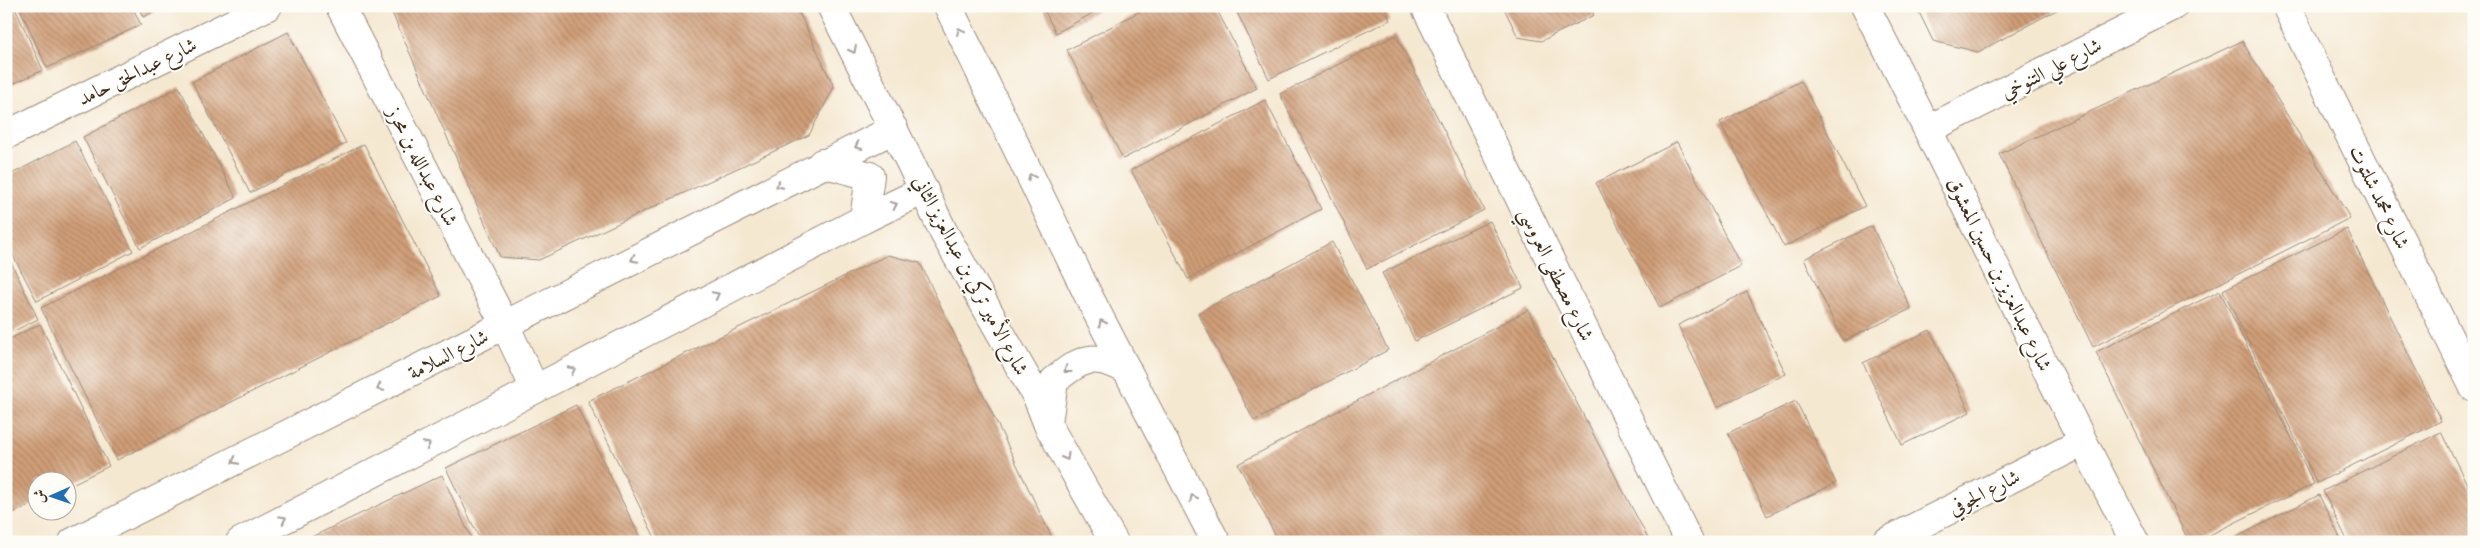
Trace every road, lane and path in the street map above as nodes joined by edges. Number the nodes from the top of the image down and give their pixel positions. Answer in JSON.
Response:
{"nodes":[{"id":1,"x":268,"y":6,"type":"edge"},
{"id":2,"x":340,"y":6,"type":"edge"},
{"id":3,"x":831,"y":6,"type":"edge"},
{"id":4,"x":948,"y":6,"type":"edge"},
{"id":5,"x":1425,"y":6,"type":"edge"},
{"id":6,"x":1864,"y":6,"type":"edge"},
{"id":7,"x":2173,"y":6,"type":"edge"},
{"id":8,"x":2286,"y":6,"type":"edge"},
{"id":9,"x":894,"y":129,"type":"junction"},
{"id":10,"x":1929,"y":130,"type":"junction"},
{"id":11,"x":6,"y":135,"type":"edge"},
{"id":12,"x":822,"y":163,"type":"junction"},
{"id":13,"x":924,"y":190,"type":"junction"},
{"id":14,"x":864,"y":219,"type":"junction"},
{"id":15,"x":505,"y":325,"type":"junction"},
{"id":16,"x":1127,"y":370,"type":"junction"},
{"id":17,"x":2474,"y":388,"type":"edge"},
{"id":18,"x":534,"y":389,"type":"junction"},
{"id":19,"x":1048,"y":425,"type":"junction"},
{"id":20,"x":2082,"y":442,"type":"junction"},
{"id":21,"x":73,"y":542,"type":"edge"},
{"id":22,"x":240,"y":542,"type":"edge"},
{"id":23,"x":1114,"y":542,"type":"edge"},
{"id":24,"x":1216,"y":542,"type":"edge"},
{"id":25,"x":1689,"y":542,"type":"edge"},
{"id":26,"x":1886,"y":542,"type":"edge"},
{"id":27,"x":2135,"y":542,"type":"edge"}],
"edges":[{"from":1,"to":11,"type":"street","name":"شارع عبدالحق حامد"},
{"from":2,"to":15,"type":"street","name":"شارع عبدالله بن محرز"},
{"from":3,"to":9,"type":"street","name":"شارع الأمير تركي بن عبدالعزيز الثاني","one_way":true},
{"from":16,"to":4,"type":"street","one_way":true},
{"from":5,"to":25,"type":"street","name":"شارع مصطفى العروسي"},
{"from":6,"to":10,"type":"street","name":"شارع عبدالعزيز بن حسين المعشوق"},
{"from":7,"to":10,"type":"street","name":"شارع علي التنوخي"},
{"from":8,"to":17,"type":"street","name":"شارع محمد شلتوت"},
{"from":9,"to":12,"type":"street","name":"شارع السلامة","one_way":true},
{"from":9,"to":13,"type":"street","name":"شارع الأمير تركي بن عبدالعزيز الثاني"},
{"from":10,"to":20,"type":"street","name":"شارع عبدالعزيز بن حسين المعشوق"},
{"from":12,"to":14,"type":"street"},
{"from":12,"to":15,"type":"street","name":"شارع السلامة","one_way":true},
{"from":14,"to":13,"type":"street","one_way":true},
{"from":13,"to":19,"type":"street","name":"شارع الأمير تركي بن عبدالعزيز الثاني"},
{"from":18,"to":14,"type":"street","one_way":true},
{"from":15,"to":18,"type":"street","name":"شارع عبدالله بن محرز"},
{"from":15,"to":21,"type":"street","name":"شارع السلامة","one_way":true},
{"from":16,"to":19,"type":"street","one_way":true},
{"from":24,"to":16,"type":"street","one_way":true},
{"from":22,"to":18,"type":"street","one_way":true},
{"from":19,"to":23,"type":"street","name":"شارع الأمير تركي بن عبدالعزيز الثاني","one_way":true},
{"from":20,"to":26,"type":"street","name":"شارع الجوفي"},
{"from":20,"to":27,"type":"street","name":"شارع عبدالعزيز بن حسين المعشوق"}]}
